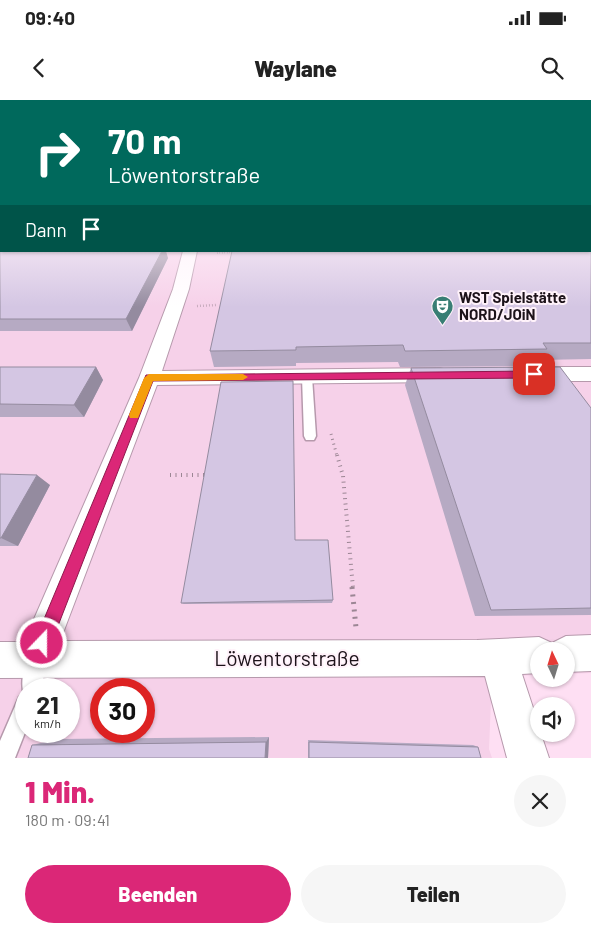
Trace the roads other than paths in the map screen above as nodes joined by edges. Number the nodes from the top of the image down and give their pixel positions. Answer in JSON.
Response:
{"nodes":[{"id":1,"x":190,"y":252,"type":"edge"},
{"id":2,"x":513,"y":374,"type":"edge"},
{"id":3,"x":591,"y":374,"type":"edge"},
{"id":4,"x":464,"y":375,"type":"edge"},
{"id":5,"x":307,"y":377,"type":"junction"},
{"id":6,"x":149,"y":378,"type":"junction"},
{"id":7,"x":310,"y":436,"type":"dead end"},
{"id":8,"x":591,"y":653,"type":"edge"},
{"id":9,"x":575,"y":654,"type":"edge"},
{"id":10,"x":530,"y":655,"type":"edge"},
{"id":11,"x":498,"y":657,"type":"junction"},
{"id":12,"x":0,"y":660,"type":"edge"},
{"id":13,"x":34,"y":674,"type":"edge"},
{"id":14,"x":15,"y":731,"type":"edge"},
{"id":15,"x":4,"y":758,"type":"edge"},
{"id":16,"x":528,"y":758,"type":"edge"}],
"edges":[{"from":1,"to":6,"type":"street"},
{"from":2,"to":3,"type":"street"},
{"from":4,"to":5,"type":"street"},
{"from":5,"to":6,"type":"street"},
{"from":5,"to":7,"type":"lane"},
{"from":6,"to":13,"type":"street"},
{"from":8,"to":9,"type":"street"},
{"from":10,"to":11,"type":"street","name":"Löwentorstraße"},
{"from":11,"to":13,"type":"street","name":"Löwentorstraße"},
{"from":11,"to":16,"type":"street"},
{"from":12,"to":13,"type":"street","name":"Löwentorstraße"},
{"from":14,"to":15,"type":"lane"}]}
